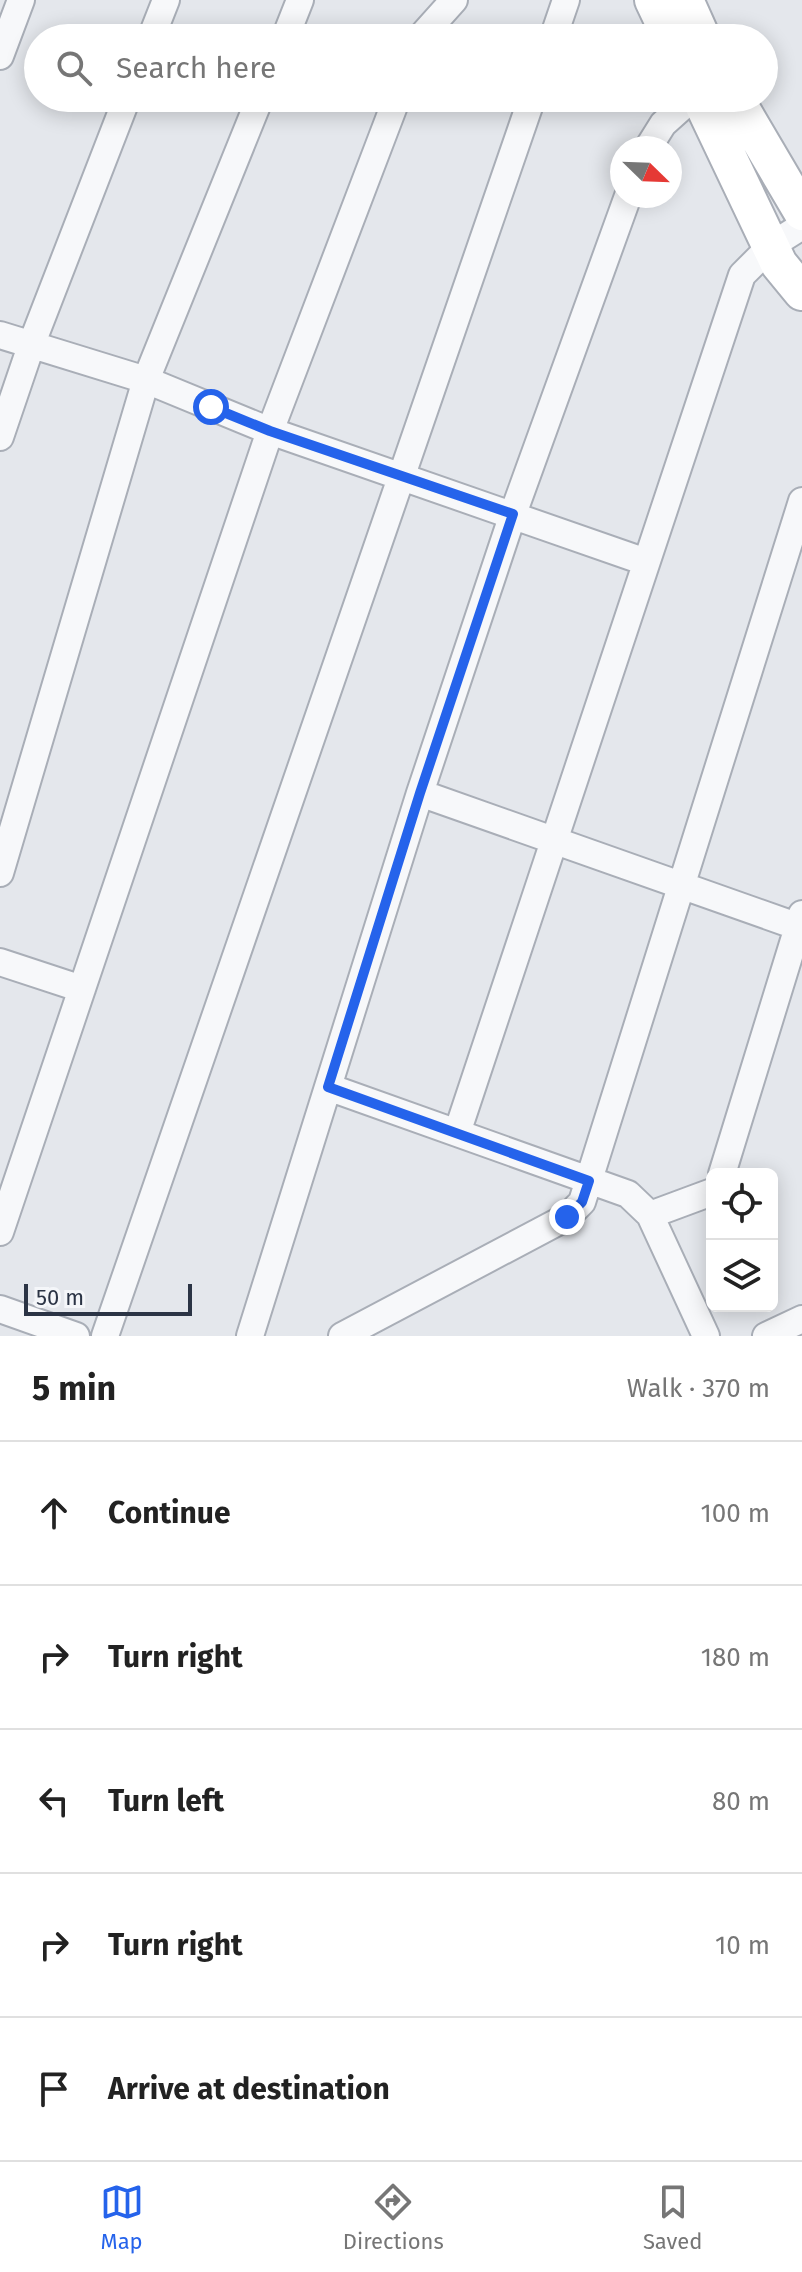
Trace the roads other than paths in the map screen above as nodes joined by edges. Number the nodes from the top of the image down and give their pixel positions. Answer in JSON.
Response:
{"nodes":[{"id":1,"x":21,"y":0,"type":"edge"},
{"id":2,"x":166,"y":0,"type":"edge"},
{"id":3,"x":300,"y":0,"type":"edge"},
{"id":4,"x":454,"y":0,"type":"edge"},
{"id":5,"x":566,"y":0,"type":"edge"},
{"id":6,"x":653,"y":0,"type":"edge"},
{"id":7,"x":685,"y":0,"type":"edge"},
{"id":8,"x":157,"y":24,"type":"edge"},
{"id":9,"x":291,"y":24,"type":"edge"},
{"id":10,"x":433,"y":24,"type":"edge"},
{"id":11,"x":558,"y":24,"type":"edge"},
{"id":12,"x":664,"y":24,"type":"edge"},
{"id":13,"x":696,"y":24,"type":"edge"},
{"id":14,"x":0,"y":56,"type":"edge"},
{"id":15,"x":122,"y":112,"type":"edge"},
{"id":16,"x":254,"y":112,"type":"edge"},
{"id":17,"x":392,"y":112,"type":"edge"},
{"id":18,"x":527,"y":112,"type":"edge"},
{"id":19,"x":676,"y":112,"type":"edge"},
{"id":20,"x":709,"y":112,"type":"edge"},
{"id":21,"x":743,"y":112,"type":"edge"},
{"id":22,"x":656,"y":136,"type":"edge"},
{"id":23,"x":624,"y":208,"type":"edge"},
{"id":24,"x":802,"y":212,"type":"edge"},
{"id":25,"x":787,"y":235,"type":"edge"},
{"id":26,"x":802,"y":292,"type":"edge"},
{"id":27,"x":0,"y":335,"type":"edge"},
{"id":28,"x":32,"y":343,"type":"junction"},
{"id":29,"x":146,"y":380,"type":"junction"},
{"id":30,"x":270,"y":431,"type":"junction"},
{"id":31,"x":0,"y":437,"type":"edge"},
{"id":32,"x":401,"y":475,"type":"junction"},
{"id":33,"x":802,"y":501,"type":"edge"},
{"id":34,"x":513,"y":514,"type":"junction"},
{"id":35,"x":646,"y":562,"type":"junction"},
{"id":36,"x":420,"y":793,"type":"junction"},
{"id":37,"x":554,"y":840,"type":"junction"},
{"id":38,"x":0,"y":873,"type":"edge"},
{"id":39,"x":680,"y":884,"type":"junction"},
{"id":40,"x":801,"y":923,"type":"edge"},
{"id":41,"x":0,"y":962,"type":"edge"},
{"id":42,"x":82,"y":989,"type":"junction"},
{"id":43,"x":328,"y":1087,"type":"junction"},
{"id":44,"x":457,"y":1133,"type":"junction"},
{"id":45,"x":724,"y":1168,"type":"edge"},
{"id":46,"x":589,"y":1181,"type":"junction"},
{"id":47,"x":706,"y":1194,"type":"edge"},
{"id":48,"x":650,"y":1215,"type":"junction"},
{"id":49,"x":0,"y":1232,"type":"edge"},
{"id":50,"x":0,"y":1309,"type":"edge"},
{"id":51,"x":802,"y":1319,"type":"edge"},
{"id":52,"x":76,"y":1336,"type":"edge"},
{"id":53,"x":105,"y":1336,"type":"edge"},
{"id":54,"x":250,"y":1336,"type":"edge"},
{"id":55,"x":342,"y":1336,"type":"edge"},
{"id":56,"x":706,"y":1336,"type":"edge"},
{"id":57,"x":766,"y":1336,"type":"edge"}],
"edges":[{"from":1,"to":14,"type":"street"},
{"from":2,"to":8,"type":"street"},
{"from":3,"to":9,"type":"street"},
{"from":4,"to":10,"type":"street"},
{"from":5,"to":11,"type":"street"},
{"from":6,"to":12,"type":"main road"},
{"from":7,"to":13,"type":"main road"},
{"from":15,"to":28,"type":"street"},
{"from":16,"to":29,"type":"street"},
{"from":17,"to":30,"type":"street"},
{"from":18,"to":32,"type":"street"},
{"from":19,"to":22,"type":"street"},
{"from":20,"to":25,"type":"main road"},
{"from":21,"to":24,"type":"main road"},
{"from":23,"to":34,"type":"street"},
{"from":25,"to":26,"type":"main road"},
{"from":25,"to":35,"type":"street"},
{"from":27,"to":28,"type":"street"},
{"from":28,"to":29,"type":"street"},
{"from":28,"to":31,"type":"street"},
{"from":29,"to":30,"type":"street"},
{"from":29,"to":38,"type":"street"},
{"from":30,"to":32,"type":"street"},
{"from":30,"to":42,"type":"street"},
{"from":32,"to":34,"type":"street"},
{"from":32,"to":53,"type":"street"},
{"from":33,"to":39,"type":"street"},
{"from":34,"to":35,"type":"street"},
{"from":34,"to":36,"type":"street"},
{"from":35,"to":37,"type":"street"},
{"from":36,"to":37,"type":"street"},
{"from":36,"to":43,"type":"street"},
{"from":37,"to":39,"type":"street"},
{"from":37,"to":44,"type":"street"},
{"from":39,"to":40,"type":"street"},
{"from":39,"to":46,"type":"street"},
{"from":40,"to":45,"type":"street"},
{"from":41,"to":42,"type":"street"},
{"from":42,"to":49,"type":"street"},
{"from":43,"to":44,"type":"street"},
{"from":43,"to":54,"type":"street"},
{"from":44,"to":46,"type":"street"},
{"from":46,"to":48,"type":"street"},
{"from":46,"to":55,"type":"street"},
{"from":47,"to":48,"type":"street"},
{"from":48,"to":56,"type":"street"},
{"from":50,"to":52,"type":"street"},
{"from":51,"to":57,"type":"street"}]}
